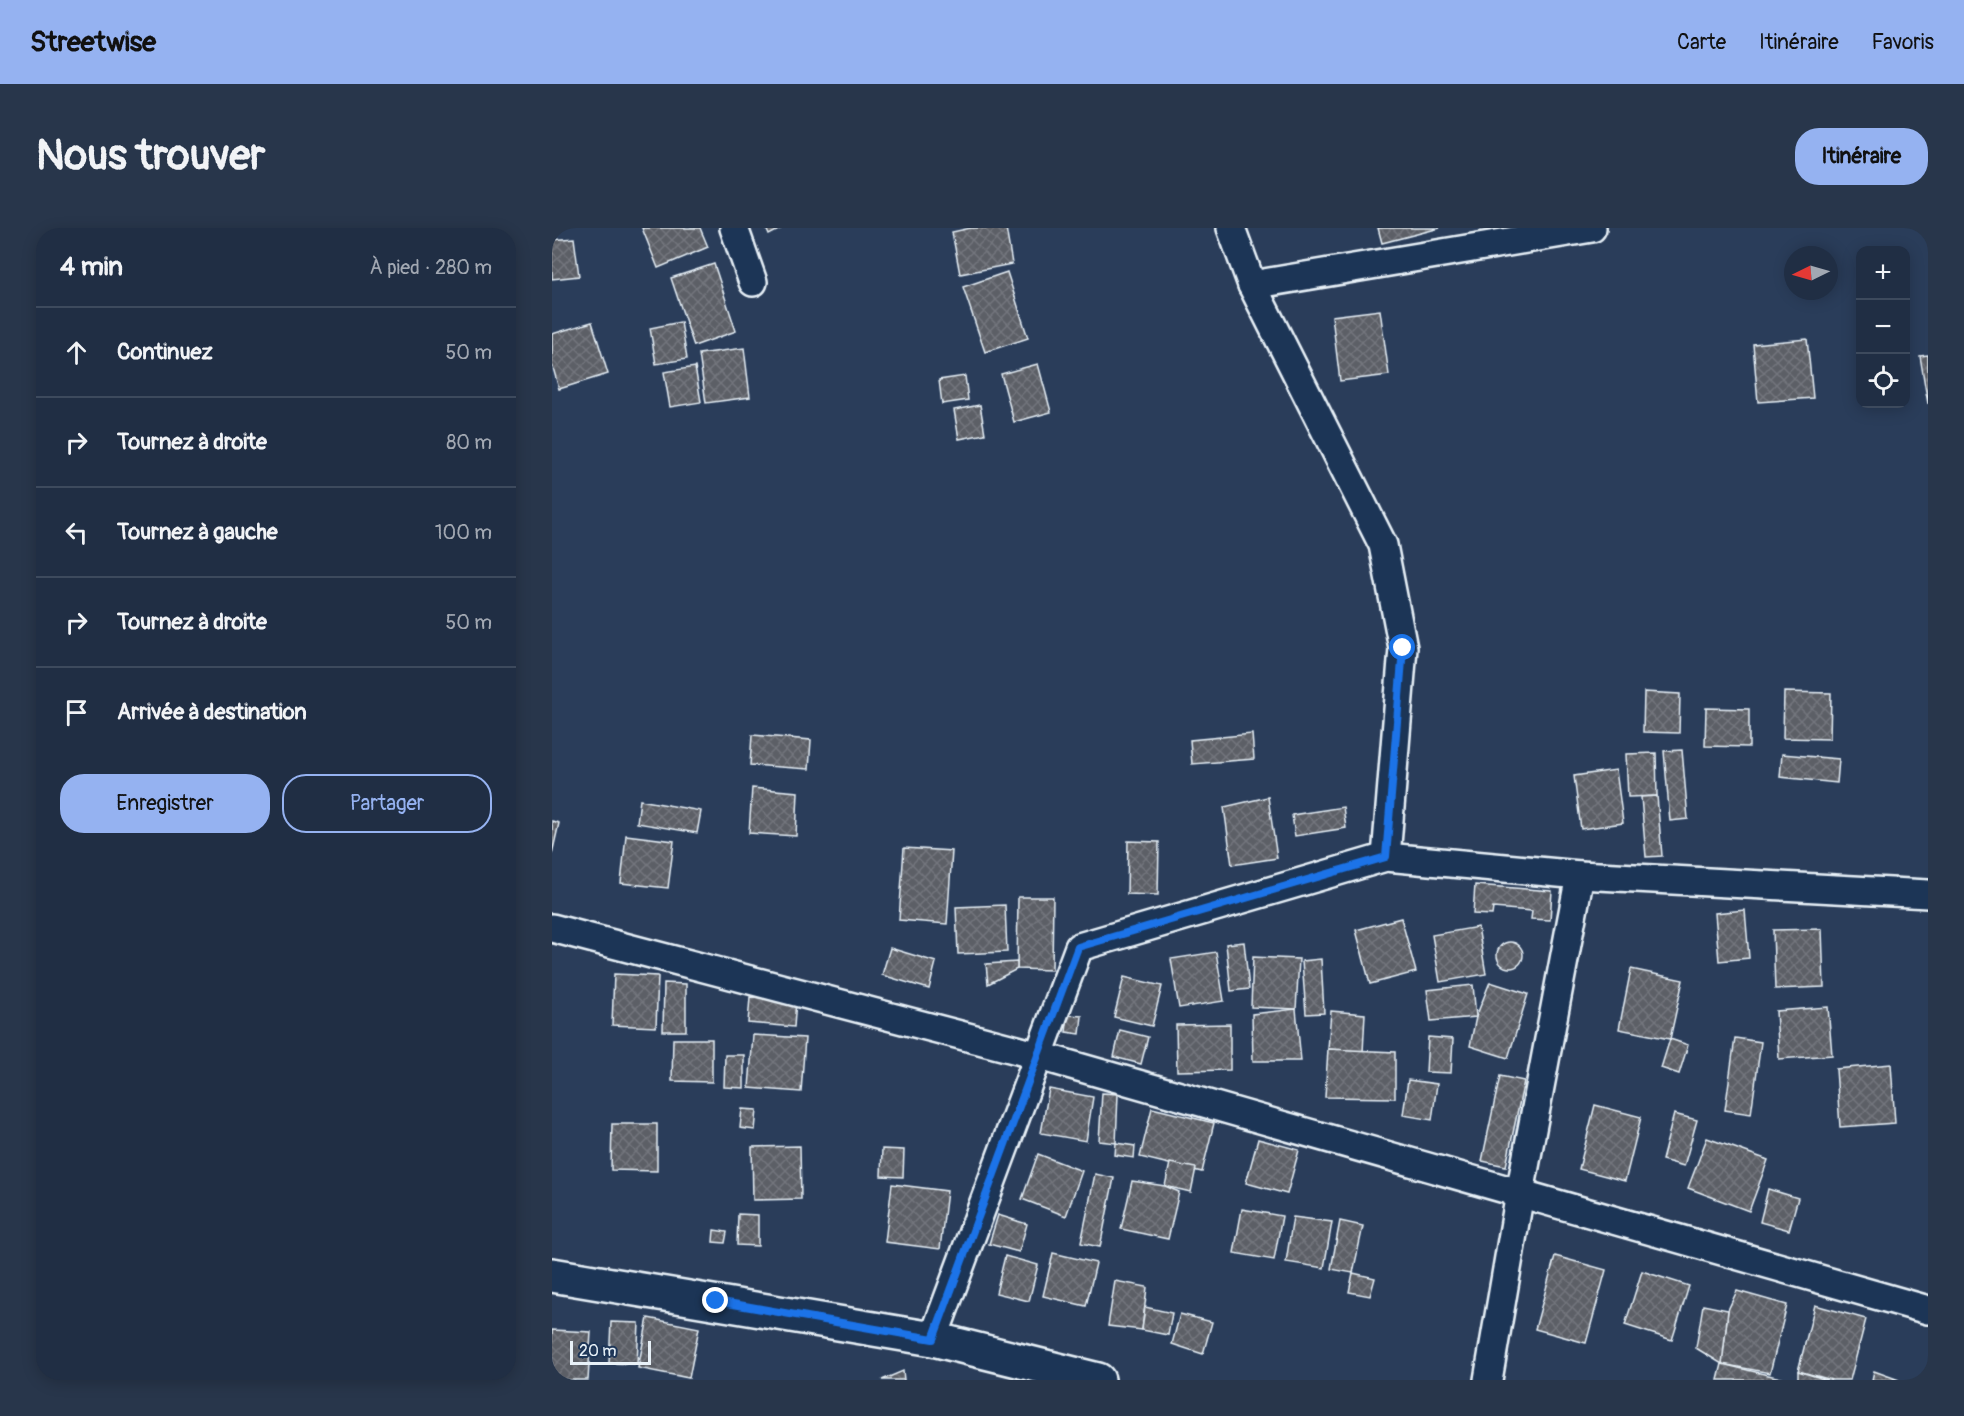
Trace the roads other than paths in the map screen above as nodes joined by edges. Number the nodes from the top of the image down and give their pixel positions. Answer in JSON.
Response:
{"nodes":[{"id":1,"x":734,"y":228,"type":"edge"},
{"id":2,"x":1231,"y":228,"type":"edge"},
{"id":3,"x":1592,"y":228,"type":"edge"},
{"id":4,"x":1529,"y":233,"type":"edge"},
{"id":5,"x":753,"y":282,"type":"dead end"},
{"id":6,"x":1252,"y":285,"type":"junction"},
{"id":7,"x":1386,"y":857,"type":"junction"},
{"id":8,"x":1580,"y":875,"type":"junction"},
{"id":9,"x":1928,"y":894,"type":"edge"},
{"id":10,"x":552,"y":928,"type":"edge"},
{"id":11,"x":1040,"y":1056,"type":"junction"},
{"id":12,"x":1520,"y":1193,"type":"junction"},
{"id":13,"x":552,"y":1275,"type":"edge"},
{"id":14,"x":1928,"y":1310,"type":"edge"},
{"id":15,"x":933,"y":1339,"type":"junction"},
{"id":16,"x":1098,"y":1380,"type":"edge"},
{"id":17,"x":1488,"y":1380,"type":"edge"}],
"edges":[{"from":1,"to":5,"type":"street"},
{"from":2,"to":6,"type":"street"},
{"from":3,"to":4,"type":"street"},
{"from":4,"to":6,"type":"street"},
{"from":6,"to":7,"type":"street"},
{"from":7,"to":8,"type":"street"},
{"from":7,"to":11,"type":"street"},
{"from":8,"to":9,"type":"street"},
{"from":8,"to":12,"type":"street"},
{"from":10,"to":11,"type":"street"},
{"from":11,"to":12,"type":"street"},
{"from":11,"to":15,"type":"street"},
{"from":12,"to":14,"type":"street"},
{"from":12,"to":17,"type":"street"},
{"from":13,"to":15,"type":"main road"},
{"from":15,"to":16,"type":"main road"}]}
